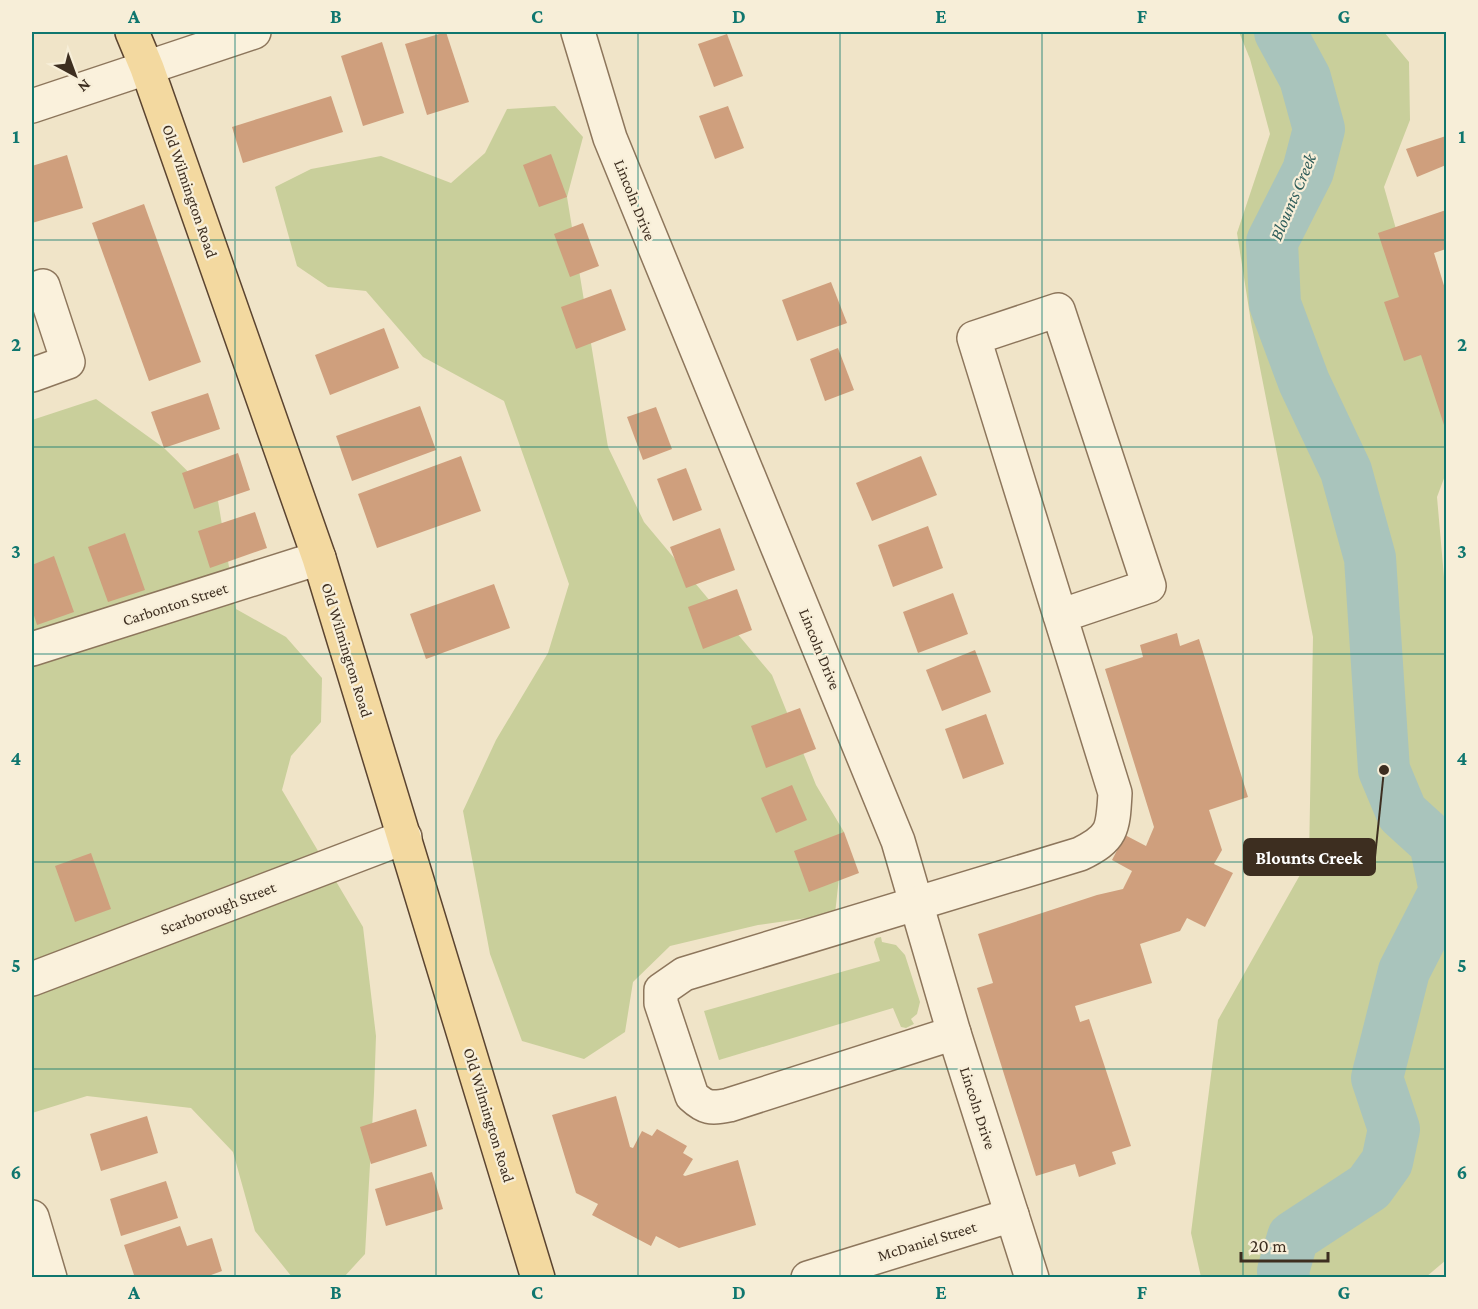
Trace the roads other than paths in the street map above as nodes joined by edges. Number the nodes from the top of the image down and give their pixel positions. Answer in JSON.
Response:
{"nodes":[{"id":1,"x":132,"y":32,"type":"edge"},
{"id":2,"x":254,"y":32,"type":"edge"},
{"id":3,"x":578,"y":32,"type":"edge"},
{"id":4,"x":147,"y":68,"type":"junction"},
{"id":5,"x":32,"y":106,"type":"edge"},
{"id":6,"x":32,"y":290,"type":"edge"},
{"id":7,"x":32,"y":375,"type":"edge"},
{"id":8,"x":319,"y":558,"type":"junction"},
{"id":9,"x":1060,"y":616,"type":"junction"},
{"id":10,"x":32,"y":650,"type":"edge"},
{"id":11,"x":405,"y":837,"type":"junction"},
{"id":12,"x":918,"y":905,"type":"junction"},
{"id":13,"x":32,"y":979,"type":"edge"},
{"id":14,"x":954,"y":1033,"type":"junction"},
{"id":15,"x":1012,"y":1215,"type":"junction"},
{"id":16,"x":32,"y":1216,"type":"edge"},
{"id":17,"x":50,"y":1278,"type":"edge"},
{"id":18,"x":538,"y":1278,"type":"edge"},
{"id":19,"x":808,"y":1278,"type":"edge"},
{"id":20,"x":1032,"y":1278,"type":"edge"}],
"edges":[{"from":1,"to":4,"type":"main road","name":"Old Wilmington Road"},
{"from":2,"to":4,"type":"street"},
{"from":3,"to":12,"type":"street","name":"Lincoln Drive"},
{"from":4,"to":5,"type":"street"},
{"from":4,"to":8,"type":"main road","name":"Old Wilmington Road"},
{"from":6,"to":7,"type":"street"},
{"from":8,"to":10,"type":"street","name":"Carbonton Street"},
{"from":8,"to":11,"type":"main road","name":"Old Wilmington Road"},
{"from":9,"to":9,"type":"street"},
{"from":9,"to":12,"type":"street"},
{"from":11,"to":13,"type":"street","name":"Scarborough Street"},
{"from":11,"to":18,"type":"main road","name":"Old Wilmington Road"},
{"from":12,"to":14,"type":"street","name":"Lincoln Drive"},
{"from":12,"to":14,"type":"street"},
{"from":14,"to":15,"type":"street","name":"Lincoln Drive"},
{"from":15,"to":19,"type":"street","name":"McDaniel Street"},
{"from":15,"to":20,"type":"street","name":"Lincoln Drive"},
{"from":16,"to":17,"type":"street"}]}
